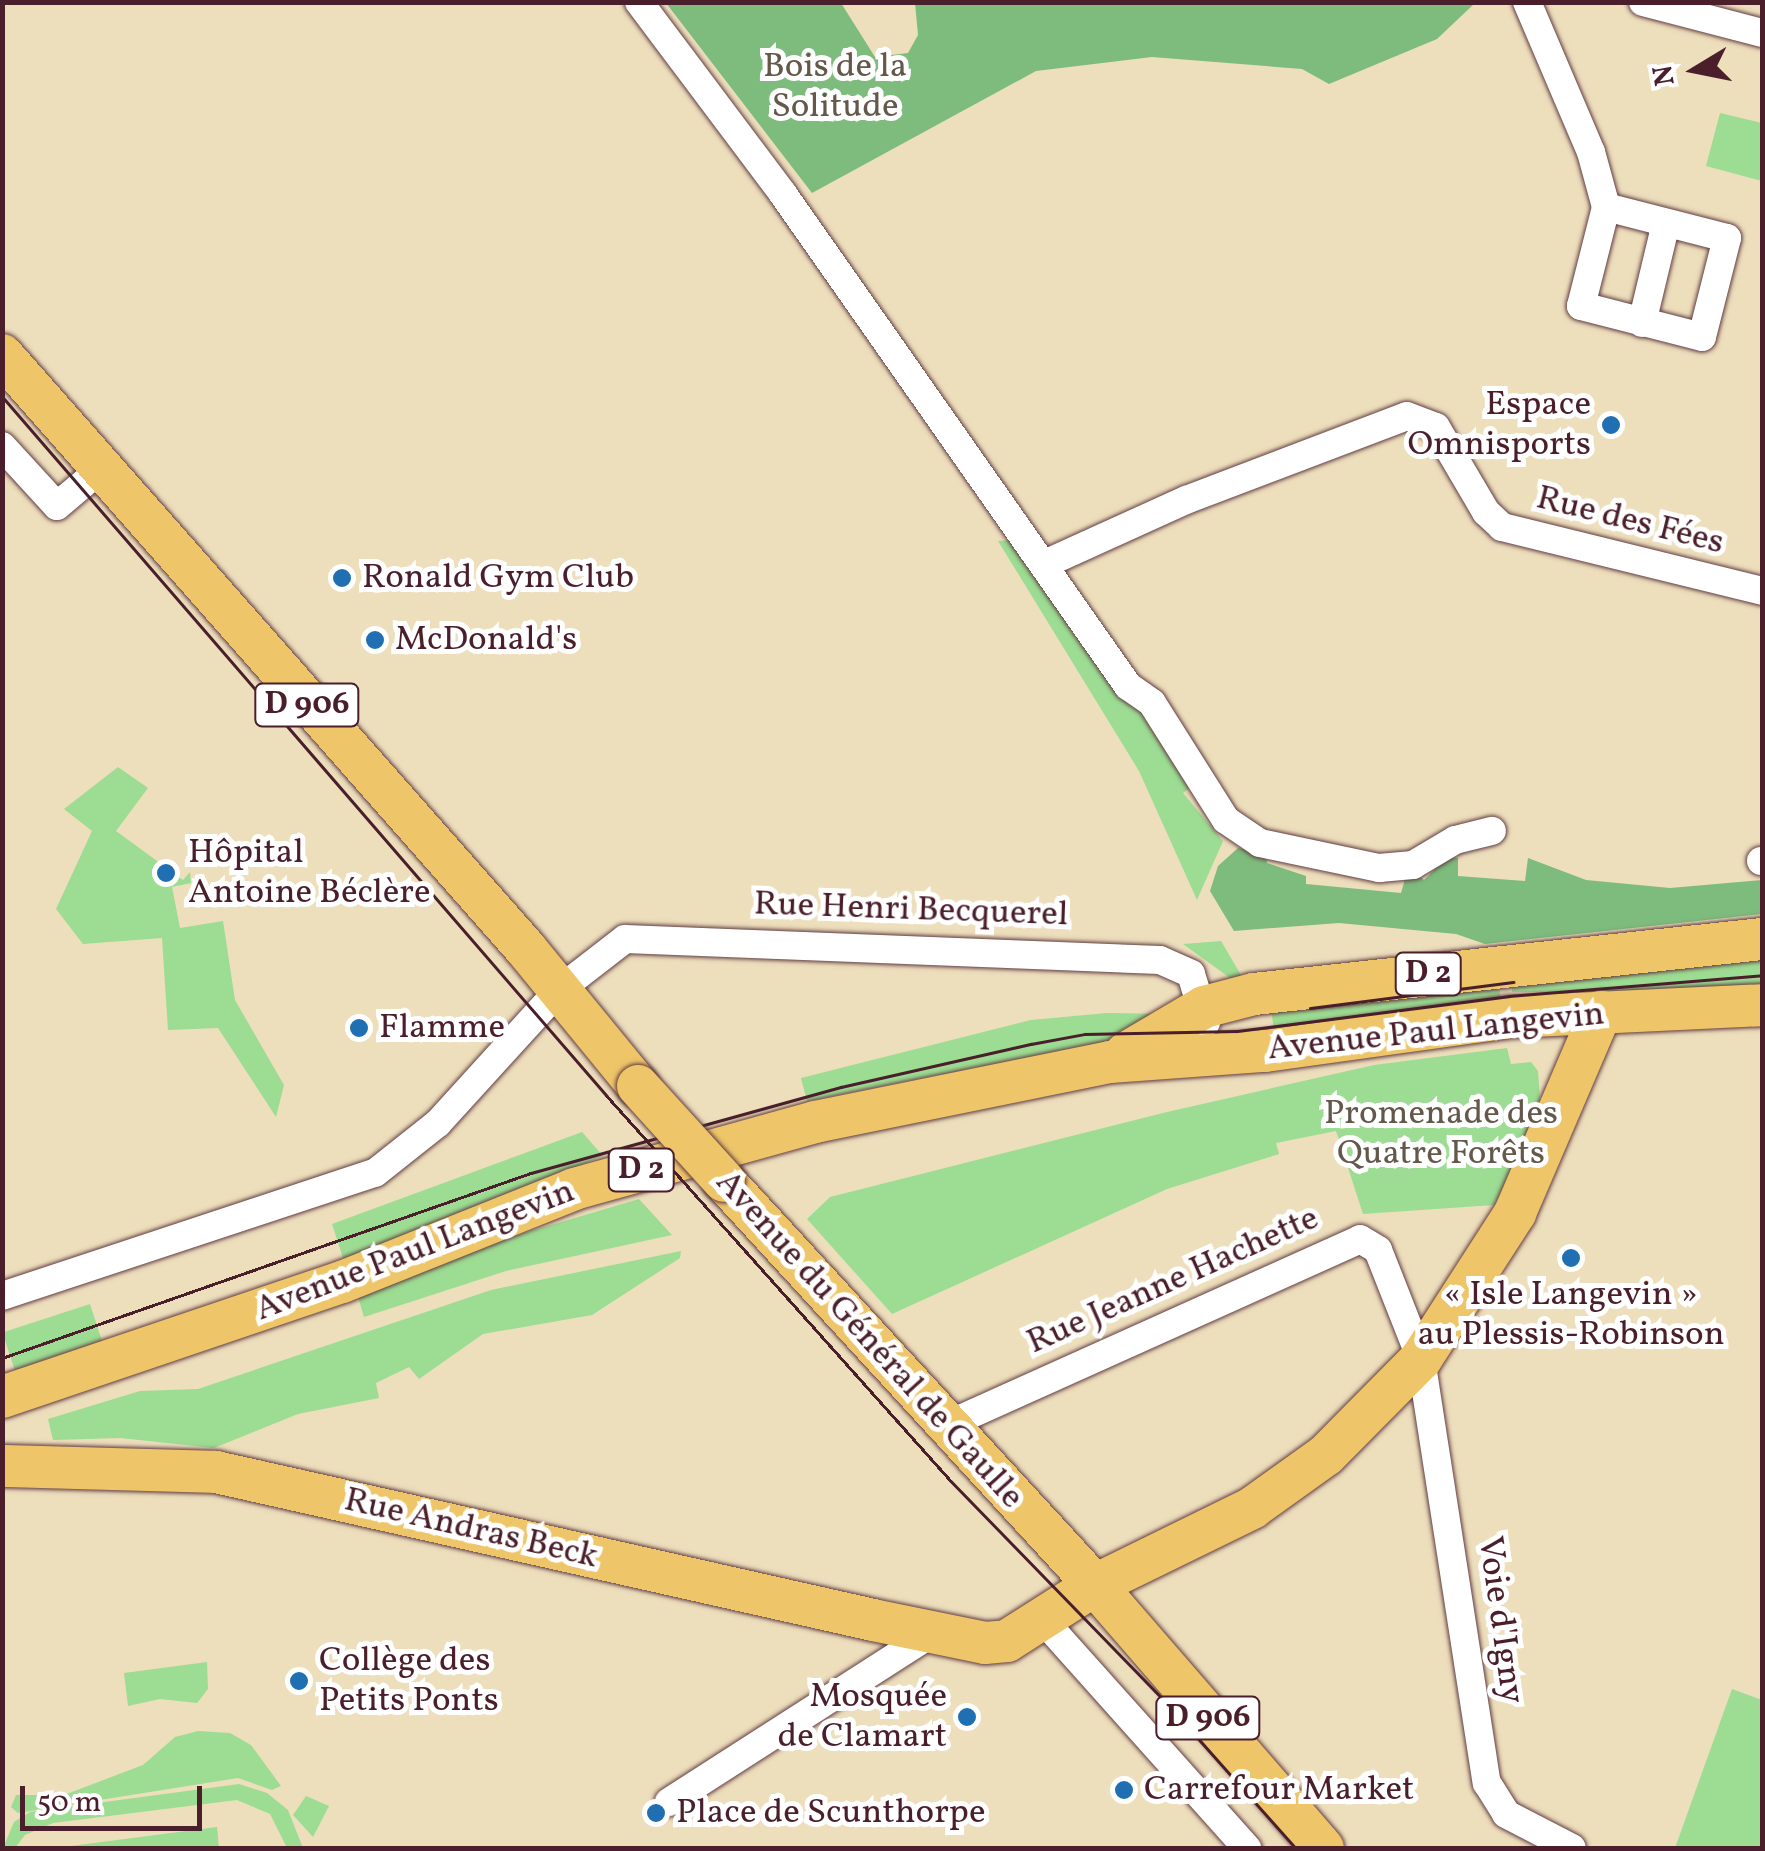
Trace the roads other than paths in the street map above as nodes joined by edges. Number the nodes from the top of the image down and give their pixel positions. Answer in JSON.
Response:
{"nodes":[{"id":1,"x":638,"y":2,"type":"edge"},
{"id":2,"x":1527,"y":2,"type":"edge"},
{"id":3,"x":1643,"y":2,"type":"edge"},
{"id":4,"x":1762,"y":33,"type":"edge"},
{"id":5,"x":1606,"y":208,"type":"junction"},
{"id":6,"x":1666,"y":223,"type":"junction"},
{"id":7,"x":1642,"y":323,"type":"junction"},
{"id":8,"x":2,"y":356,"type":"edge"},
{"id":9,"x":2,"y":446,"type":"edge"},
{"id":10,"x":102,"y":468,"type":"junction"},
{"id":11,"x":1040,"y":557,"type":"junction"},
{"id":12,"x":1762,"y":591,"type":"edge"},
{"id":13,"x":1492,"y":830,"type":"dead end"},
{"id":14,"x":1762,"y":938,"type":"edge"},
{"id":15,"x":559,"y":990,"type":"junction"},
{"id":16,"x":1204,"y":1006,"type":"junction"},
{"id":17,"x":1762,"y":1006,"type":"edge"},
{"id":18,"x":1601,"y":1012,"type":"junction"},
{"id":19,"x":1552,"y":1014,"type":"junction"},
{"id":20,"x":1210,"y":1054,"type":"junction"},
{"id":21,"x":1110,"y":1062,"type":"junction"},
{"id":22,"x":1559,"y":1111,"type":"junction"},
{"id":23,"x":2,"y":1296,"type":"edge"},
{"id":24,"x":1421,"y":1359,"type":"junction"},
{"id":25,"x":4,"y":1392,"type":"edge"},
{"id":26,"x":947,"y":1425,"type":"junction"},
{"id":27,"x":2,"y":1466,"type":"edge"},
{"id":28,"x":1095,"y":1585,"type":"junction"},
{"id":29,"x":1044,"y":1621,"type":"junction"},
{"id":30,"x":934,"y":1632,"type":"junction"},
{"id":31,"x":670,"y":1802,"type":"dead end"},
{"id":32,"x":1247,"y":1848,"type":"edge"},
{"id":33,"x":1323,"y":1848,"type":"edge"},
{"id":34,"x":1572,"y":1848,"type":"edge"}],
"edges":[{"from":1,"to":11,"type":"street"},
{"from":2,"to":5,"type":"street"},
{"from":3,"to":4,"type":"street"},
{"from":5,"to":6,"type":"street"},
{"from":5,"to":7,"type":"street"},
{"from":6,"to":7,"type":"street"},
{"from":6,"to":7,"type":"street"},
{"from":8,"to":10,"type":"main road","name":"Avenue du Général de Gaulle","number":"D 906"},
{"from":9,"to":10,"type":"street"},
{"from":10,"to":15,"type":"main road","name":"Avenue du Général de Gaulle","number":"D 906"},
{"from":11,"to":12,"type":"street","name":"Rue des Fées"},
{"from":11,"to":13,"type":"street"},
{"from":14,"to":16,"type":"main road","name":"Avenue Paul Langevin","number":"D 2"},
{"from":15,"to":16,"type":"street","name":"Rue Henri Becquerel"},
{"from":15,"to":23,"type":"street","name":"Rue Henri Becquerel"},
{"from":15,"to":26,"type":"main road","name":"Avenue du Général de Gaulle","number":"D 906","bridge":true},
{"from":16,"to":20,"type":"street","name":"Rue Henri Becquerel"},
{"from":16,"to":21,"type":"main road","name":"Avenue Paul Langevin","number":"D 2"},
{"from":17,"to":18,"type":"main road","name":"Avenue Paul Langevin","number":"D 2"},
{"from":18,"to":19,"type":"main road","name":"Avenue Paul Langevin","number":"D 2"},
{"from":18,"to":22,"type":"main road","name":"Rue Andras Beck"},
{"from":19,"to":20,"type":"main road","name":"Avenue Paul Langevin","number":"D 2"},
{"from":19,"to":22,"type":"main road"},
{"from":20,"to":21,"type":"main road","name":"Avenue Paul Langevin","number":"D 2"},
{"from":21,"to":25,"type":"main road","name":"Avenue Paul Langevin","number":"D 2"},
{"from":22,"to":24,"type":"main road","name":"Rue Andras Beck"},
{"from":24,"to":26,"type":"street","name":"Rue Jeanne Hachette"},
{"from":24,"to":28,"type":"main road","name":"Rue Andras Beck"},
{"from":24,"to":34,"type":"street","name":"Voie d'Igny"},
{"from":26,"to":28,"type":"main road","name":"Avenue du Général de Gaulle","number":"D 906"},
{"from":27,"to":30,"type":"main road","name":"Rue Andras Beck"},
{"from":28,"to":29,"type":"main road","name":"Rue Andras Beck"},
{"from":28,"to":33,"type":"main road","name":"Avenue du Général de Gaulle","number":"D 906"},
{"from":29,"to":30,"type":"main road","name":"Rue Andras Beck"},
{"from":29,"to":32,"type":"street"},
{"from":30,"to":31,"type":"street"}]}
